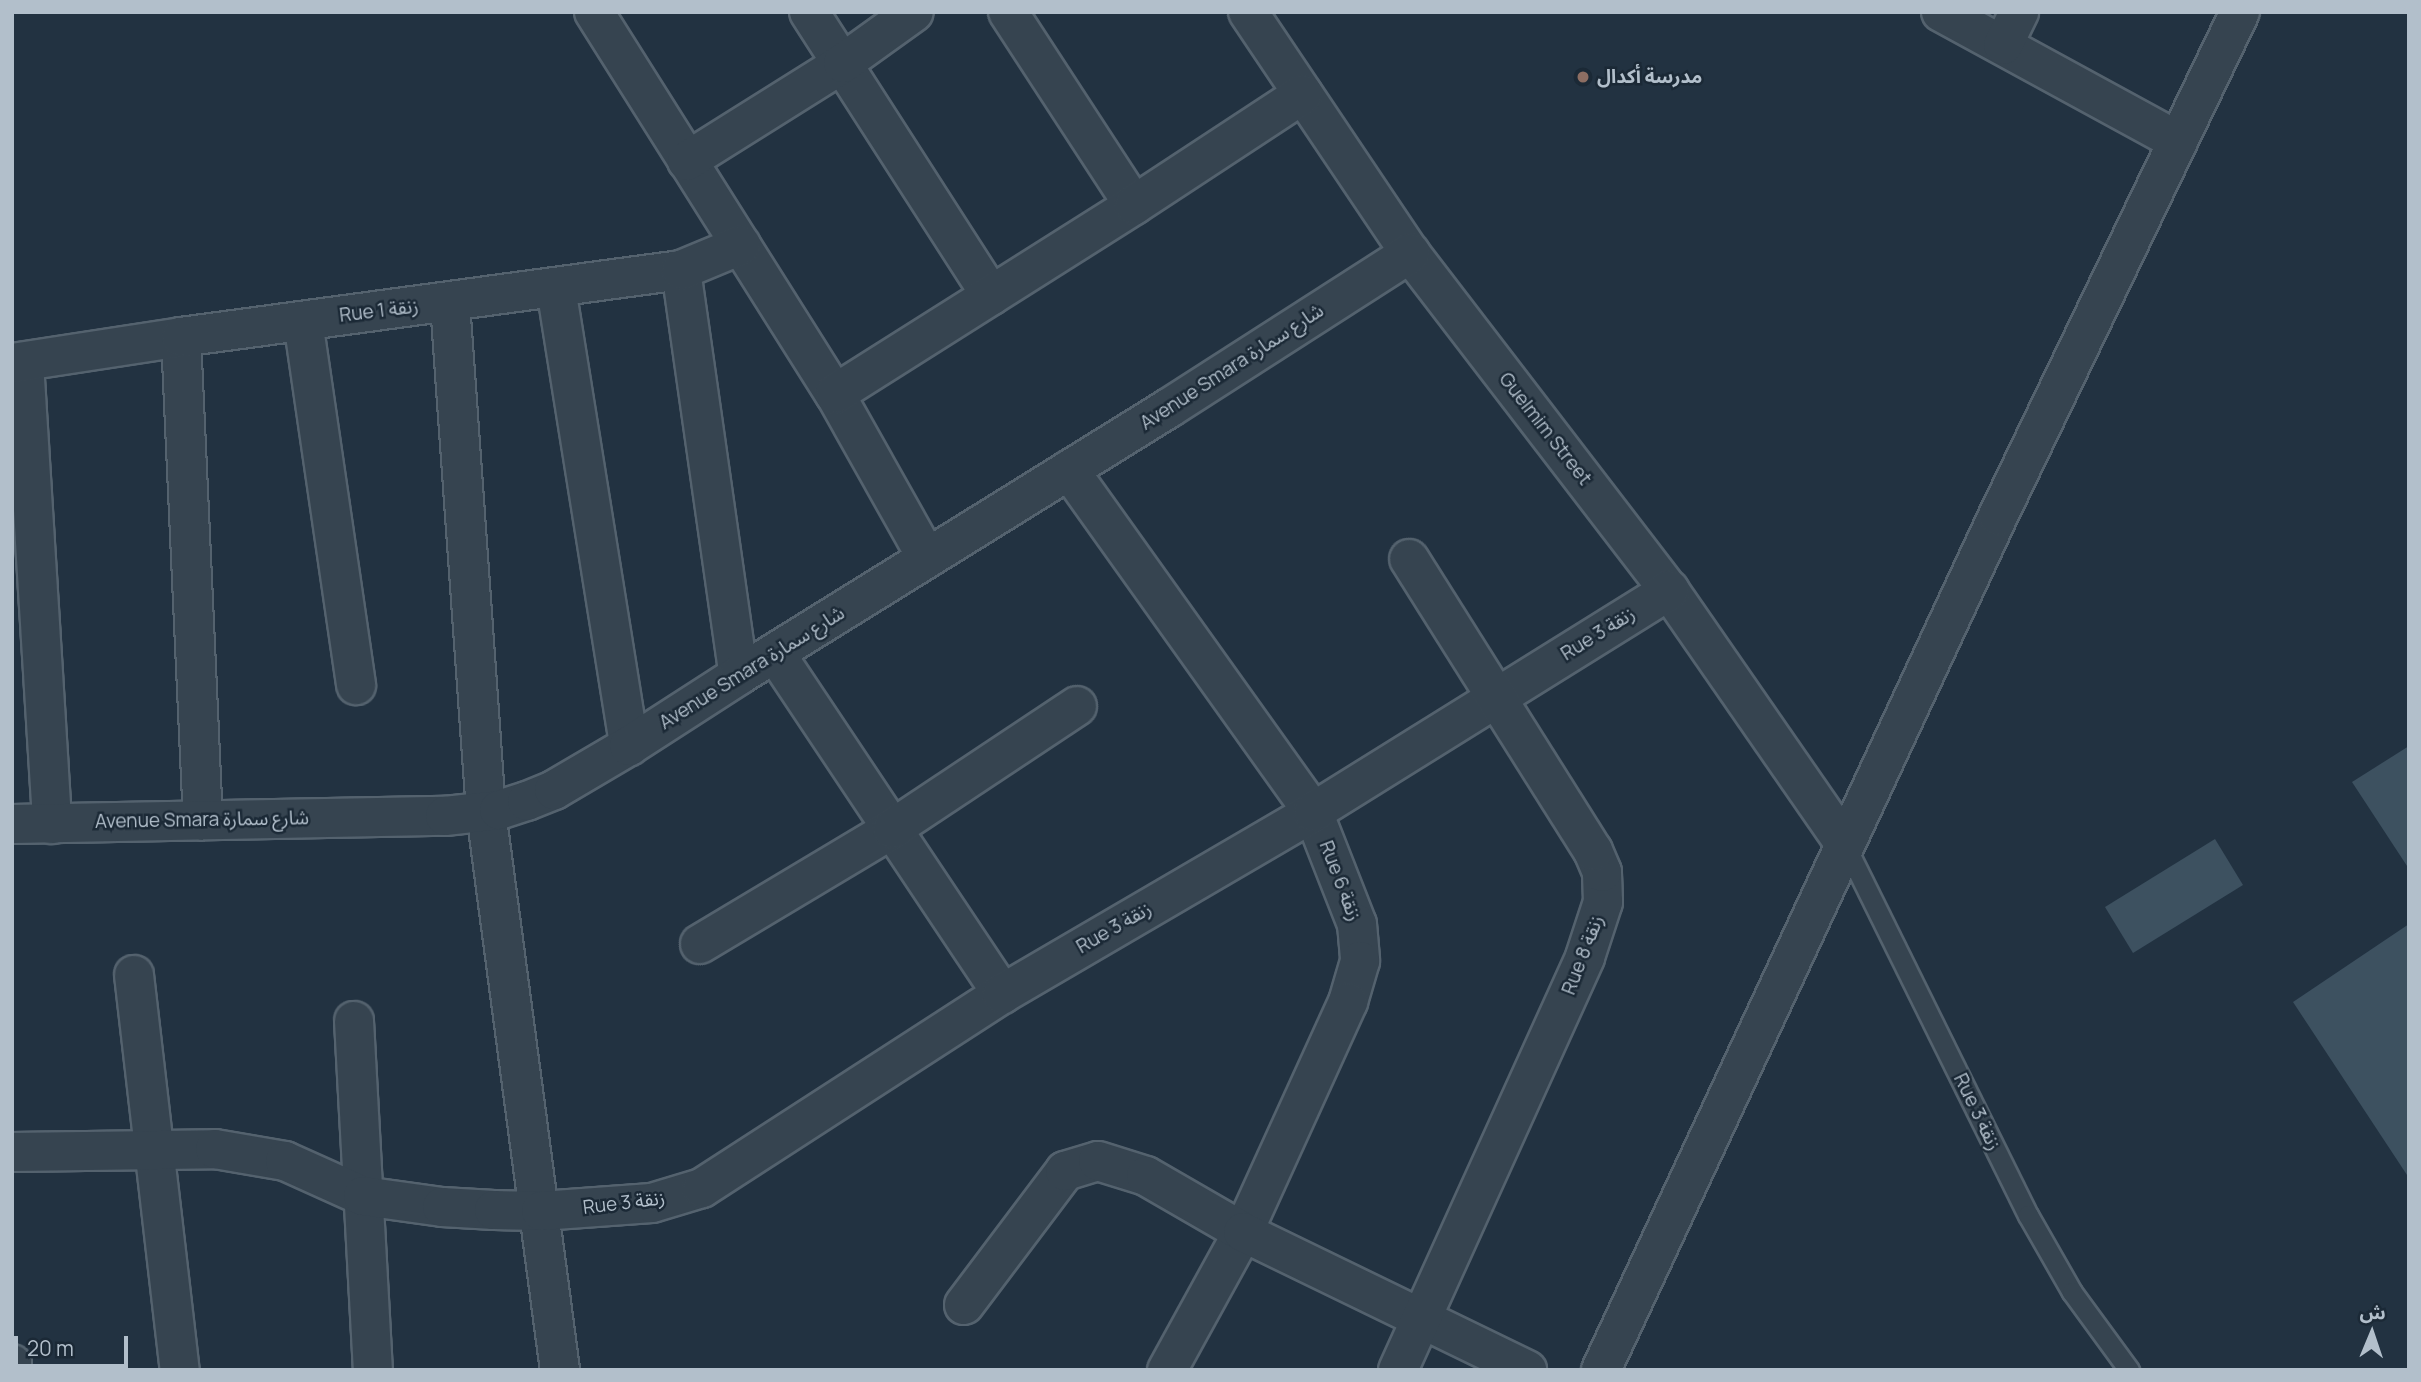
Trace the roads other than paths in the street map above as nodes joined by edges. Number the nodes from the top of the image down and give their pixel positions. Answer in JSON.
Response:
{"nodes":[{"id":1,"x":594,"y":12,"type":"edge"},
{"id":2,"x":809,"y":12,"type":"edge"},
{"id":3,"x":914,"y":12,"type":"edge"},
{"id":4,"x":1008,"y":12,"type":"edge"},
{"id":5,"x":1248,"y":12,"type":"edge"},
{"id":6,"x":1941,"y":12,"type":"edge"},
{"id":7,"x":2240,"y":12,"type":"edge"},
{"id":8,"x":2011,"y":29,"type":"edge"},
{"id":9,"x":843,"y":63,"type":"junction"},
{"id":10,"x":1303,"y":94,"type":"junction"},
{"id":11,"x":2178,"y":141,"type":"junction"},
{"id":12,"x":687,"y":161,"type":"junction"},
{"id":13,"x":1135,"y":205,"type":"junction"},
{"id":14,"x":741,"y":245,"type":"junction"},
{"id":15,"x":1410,"y":253,"type":"junction"},
{"id":16,"x":681,"y":270,"type":"junction"},
{"id":17,"x":556,"y":288,"type":"junction"},
{"id":18,"x":991,"y":296,"type":"junction"},
{"id":19,"x":450,"y":303,"type":"junction"},
{"id":20,"x":303,"y":321,"type":"junction"},
{"id":21,"x":181,"y":337,"type":"junction"},
{"id":22,"x":18,"y":362,"type":"edge"},
{"id":23,"x":835,"y":394,"type":"junction"},
{"id":24,"x":1069,"y":470,"type":"junction"},
{"id":25,"x":927,"y":558,"type":"junction"},
{"id":26,"x":1409,"y":559,"type":"dead end"},
{"id":27,"x":1669,"y":590,"type":"junction"},
{"id":28,"x":775,"y":653,"type":"junction"},
{"id":29,"x":739,"y":675,"type":"junction"},
{"id":30,"x":356,"y":685,"type":"dead end"},
{"id":31,"x":1497,"y":696,"type":"junction"},
{"id":32,"x":1077,"y":706,"type":"dead end"},
{"id":33,"x":629,"y":746,"type":"junction"},
{"id":34,"x":486,"y":812,"type":"junction"},
{"id":35,"x":1312,"y":812,"type":"junction"},
{"id":36,"x":203,"y":820,"type":"junction"},
{"id":37,"x":12,"y":824,"type":"edge"},
{"id":38,"x":52,"y":824,"type":"junction"},
{"id":39,"x":892,"y":829,"type":"junction"},
{"id":40,"x":1845,"y":844,"type":"junction"},
{"id":41,"x":700,"y":944,"type":"dead end"},
{"id":42,"x":134,"y":975,"type":"dead end"},
{"id":43,"x":1002,"y":994,"type":"junction"},
{"id":44,"x":354,"y":1021,"type":"dead end"},
{"id":45,"x":156,"y":1151,"type":"junction"},
{"id":46,"x":12,"y":1152,"type":"edge"},
{"id":47,"x":363,"y":1196,"type":"junction"},
{"id":48,"x":541,"y":1211,"type":"junction"},
{"id":49,"x":1243,"y":1232,"type":"junction"},
{"id":50,"x":964,"y":1305,"type":"dead end"},
{"id":51,"x":1421,"y":1318,"type":"junction"},
{"id":52,"x":12,"y":1364,"type":"edge"},
{"id":53,"x":13,"y":1370,"type":"edge"},
{"id":54,"x":180,"y":1370,"type":"edge"},
{"id":55,"x":373,"y":1370,"type":"edge"},
{"id":56,"x":560,"y":1370,"type":"edge"},
{"id":57,"x":1167,"y":1370,"type":"edge"},
{"id":58,"x":1398,"y":1370,"type":"edge"},
{"id":59,"x":1527,"y":1370,"type":"edge"},
{"id":60,"x":1601,"y":1370,"type":"edge"},
{"id":61,"x":2129,"y":1370,"type":"edge"}],
"edges":[{"from":1,"to":12,"type":"street"},
{"from":2,"to":9,"type":"street"},
{"from":3,"to":9,"type":"street"},
{"from":4,"to":13,"type":"street"},
{"from":5,"to":10,"type":"street","name":"Guelmim Street"},
{"from":6,"to":8,"type":"street"},
{"from":7,"to":11,"type":"street"},
{"from":8,"to":11,"type":"street"},
{"from":9,"to":12,"type":"street"},
{"from":9,"to":18,"type":"street"},
{"from":10,"to":13,"type":"street"},
{"from":10,"to":15,"type":"street","name":"Guelmim Street"},
{"from":11,"to":40,"type":"street"},
{"from":12,"to":14,"type":"street"},
{"from":13,"to":18,"type":"street"},
{"from":14,"to":16,"type":"street","name":"Rue 1 زنقة"},
{"from":14,"to":23,"type":"street"},
{"from":15,"to":24,"type":"street","name":"Avenue Smara شارع سمارة"},
{"from":15,"to":27,"type":"street","name":"Guelmim Street"},
{"from":16,"to":17,"type":"street","name":"Rue 1 زنقة"},
{"from":16,"to":29,"type":"street"},
{"from":17,"to":19,"type":"street","name":"Rue 1 زنقة"},
{"from":17,"to":33,"type":"street"},
{"from":18,"to":23,"type":"street"},
{"from":19,"to":20,"type":"street","name":"Rue 1 زنقة"},
{"from":19,"to":34,"type":"street"},
{"from":20,"to":21,"type":"street","name":"Rue 1 زنقة"},
{"from":20,"to":30,"type":"street"},
{"from":21,"to":22,"type":"street","name":"Rue 1 زنقة"},
{"from":21,"to":36,"type":"street"},
{"from":22,"to":38,"type":"street"},
{"from":23,"to":25,"type":"street"},
{"from":24,"to":25,"type":"street","name":"Avenue Smara شارع سمارة"},
{"from":24,"to":35,"type":"street","name":"Rue 6 زنقة"},
{"from":25,"to":28,"type":"street","name":"Avenue Smara شارع سمارة"},
{"from":26,"to":31,"type":"street","name":"Rue 8 زنقة"},
{"from":27,"to":31,"type":"street","name":"Rue 3 زنقة"},
{"from":27,"to":40,"type":"street","name":"Guelmim Street"},
{"from":28,"to":29,"type":"street","name":"Avenue Smara شارع سمارة"},
{"from":28,"to":39,"type":"street"},
{"from":29,"to":33,"type":"street","name":"Avenue Smara شارع سمارة"},
{"from":31,"to":35,"type":"street","name":"Rue 3 زنقة"},
{"from":31,"to":51,"type":"street","name":"Rue 8 زنقة"},
{"from":32,"to":39,"type":"street"},
{"from":33,"to":34,"type":"street","name":"Avenue Smara شارع سمارة"},
{"from":34,"to":36,"type":"street","name":"Avenue Smara شارع سمارة"},
{"from":34,"to":48,"type":"street"},
{"from":35,"to":43,"type":"street","name":"Rue 3 زنقة"},
{"from":35,"to":49,"type":"street","name":"Rue 6 زنقة"},
{"from":36,"to":38,"type":"street","name":"Avenue Smara شارع سمارة"},
{"from":37,"to":38,"type":"street","name":"Avenue Smara شارع سمارة"},
{"from":39,"to":41,"type":"street"},
{"from":39,"to":43,"type":"street"},
{"from":40,"to":60,"type":"street"},
{"from":40,"to":61,"type":"lane","name":"Rue 3 زنقة"},
{"from":42,"to":45,"type":"street"},
{"from":43,"to":48,"type":"street","name":"Rue 3 زنقة"},
{"from":44,"to":47,"type":"street"},
{"from":45,"to":46,"type":"street","name":"Rue 3 زنقة"},
{"from":45,"to":47,"type":"street","name":"Rue 3 زنقة"},
{"from":45,"to":54,"type":"street"},
{"from":47,"to":48,"type":"street","name":"Rue 3 زنقة"},
{"from":47,"to":55,"type":"street"},
{"from":48,"to":56,"type":"street"},
{"from":49,"to":50,"type":"street"},
{"from":49,"to":51,"type":"street"},
{"from":49,"to":57,"type":"street","name":"Rue 6 زنقة"},
{"from":51,"to":58,"type":"street","name":"Rue 8 زنقة"},
{"from":51,"to":59,"type":"street"},
{"from":52,"to":53,"type":"street"}]}
